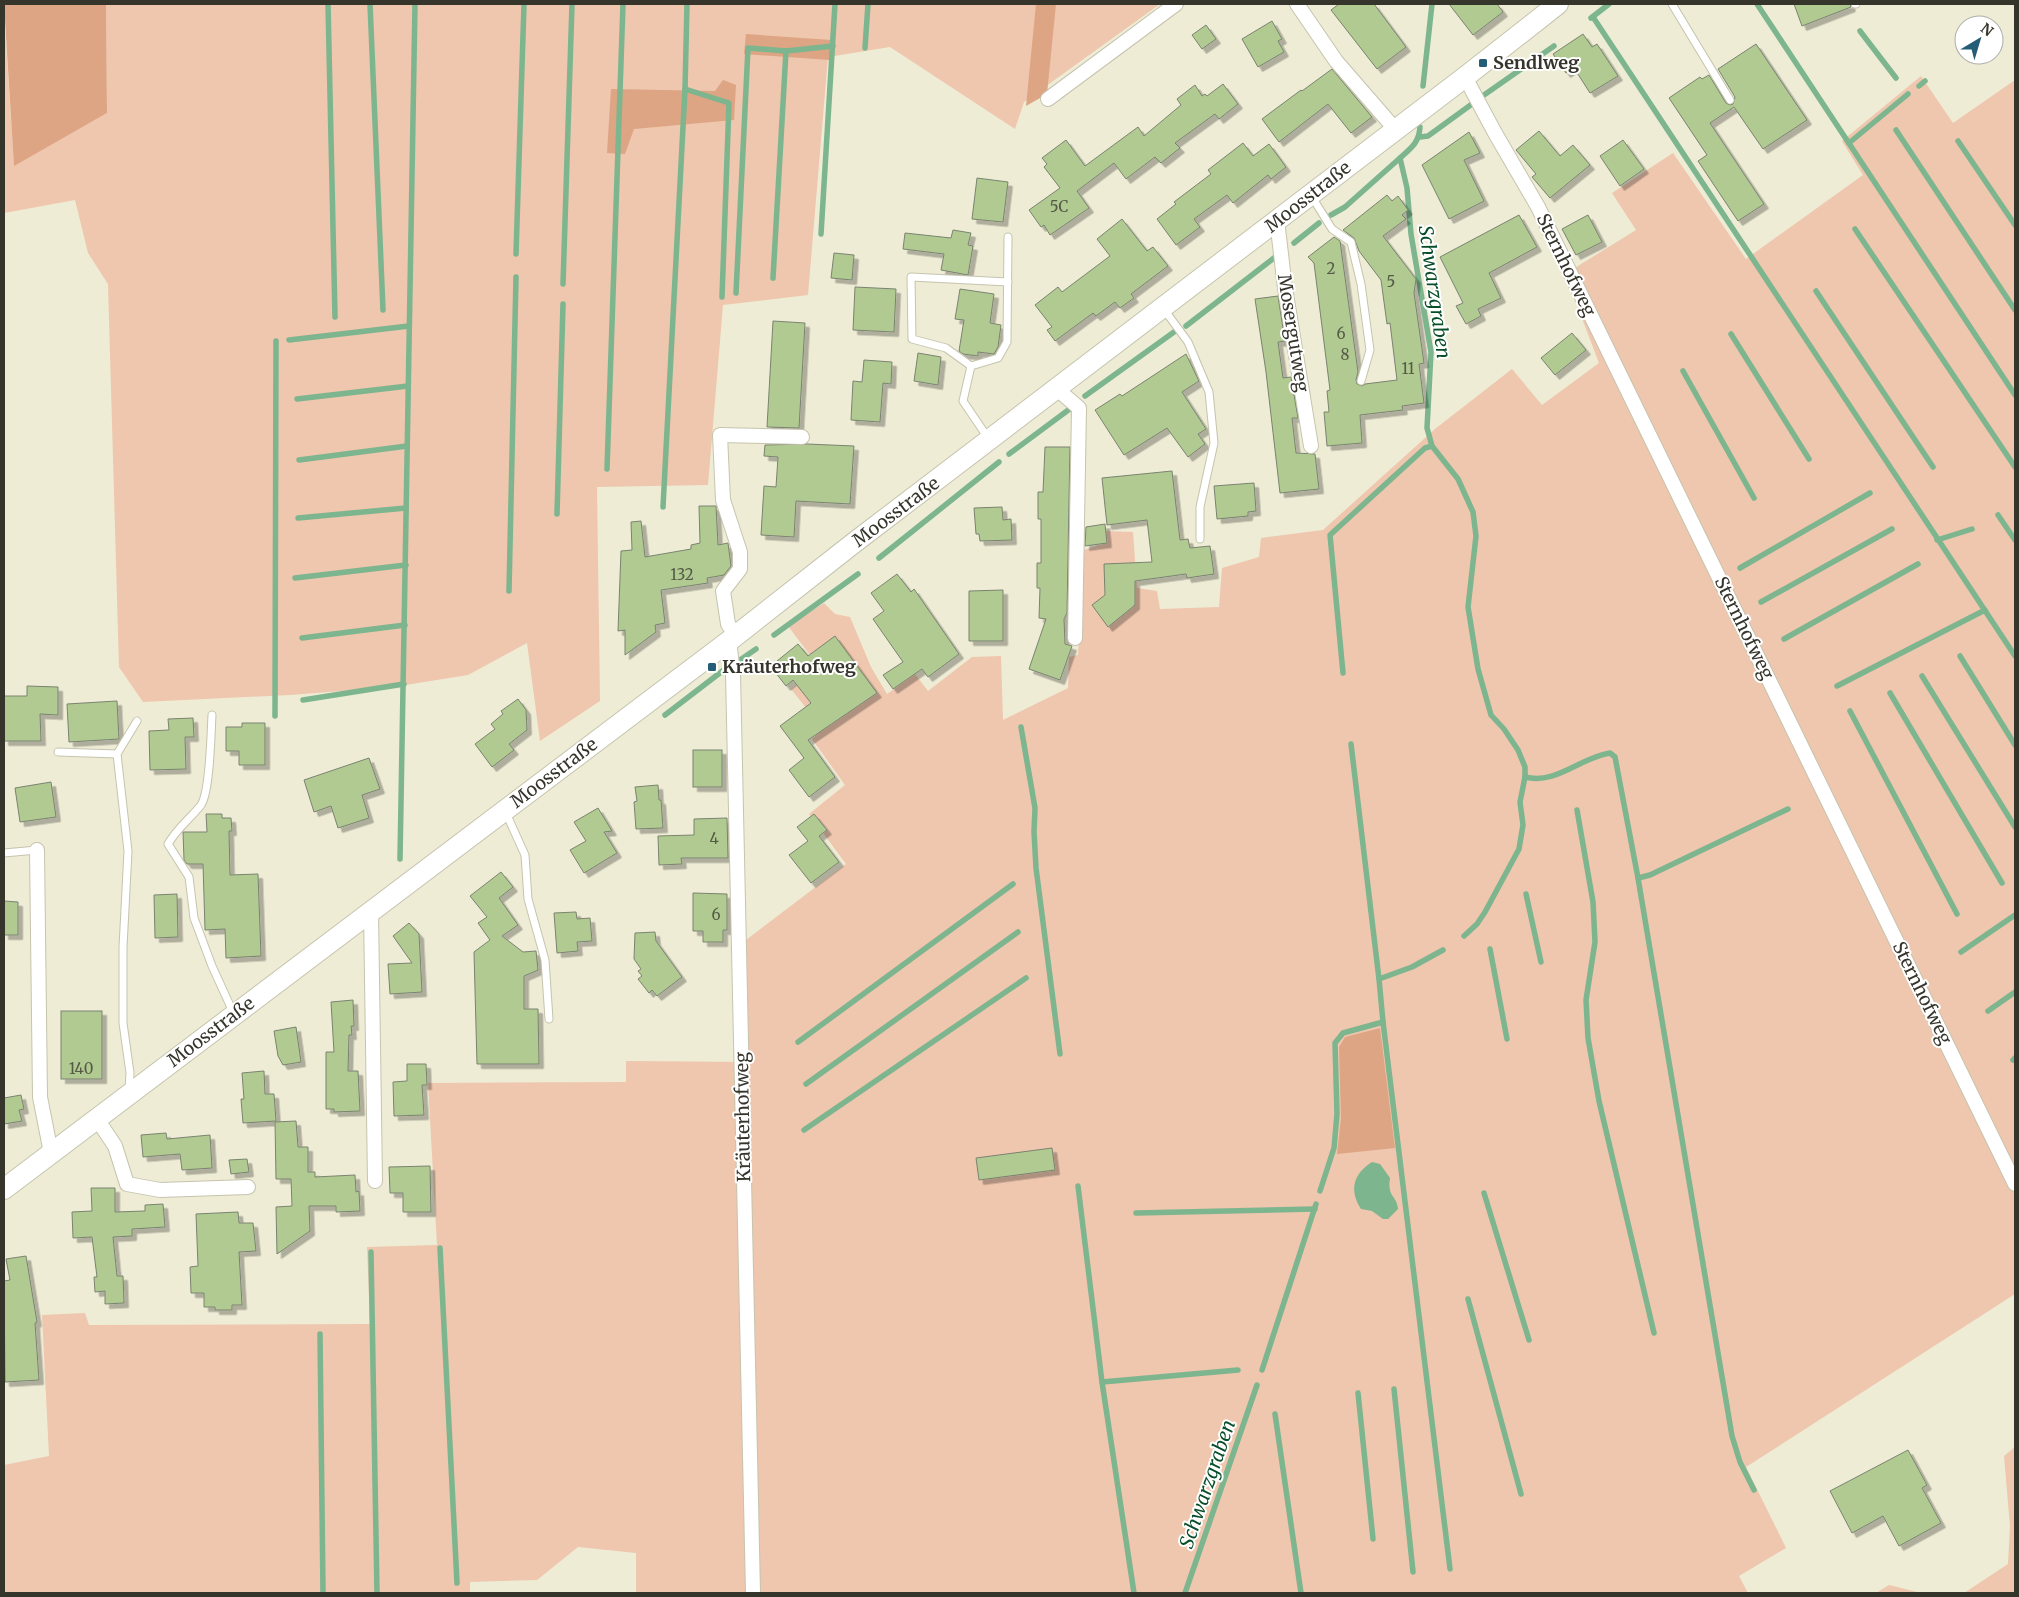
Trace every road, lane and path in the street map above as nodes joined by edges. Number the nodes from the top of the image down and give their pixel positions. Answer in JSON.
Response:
{"nodes":[{"id":1,"x":1176,"y":4,"type":"edge"},
{"id":2,"x":1297,"y":4,"type":"edge"},
{"id":3,"x":1558,"y":4,"type":"edge"},
{"id":4,"x":1672,"y":4,"type":"edge"},
{"id":5,"x":1465,"y":77,"type":"junction"},
{"id":6,"x":1048,"y":99,"type":"dead end"},
{"id":7,"x":1730,"y":100,"type":"dead end"},
{"id":8,"x":1395,"y":129,"type":"junction"},
{"id":9,"x":1310,"y":195,"type":"junction"},
{"id":10,"x":1277,"y":220,"type":"junction"},
{"id":11,"x":1008,"y":237,"type":"dead end"},
{"id":12,"x":1008,"y":282,"type":"junction"},
{"id":13,"x":1163,"y":308,"type":"junction"},
{"id":14,"x":971,"y":366,"type":"junction"},
{"id":15,"x":1361,"y":381,"type":"dead end"},
{"id":16,"x":1057,"y":389,"type":"junction"},
{"id":17,"x":802,"y":437,"type":"dead end"},
{"id":18,"x":990,"y":440,"type":"junction"},
{"id":19,"x":1311,"y":446,"type":"dead end"},
{"id":20,"x":1200,"y":539,"type":"dead end"},
{"id":21,"x":733,"y":638,"type":"junction"},
{"id":22,"x":1075,"y":638,"type":"dead end"},
{"id":23,"x":212,"y":715,"type":"dead end"},
{"id":24,"x":137,"y":721,"type":"dead end"},
{"id":25,"x":58,"y":752,"type":"dead end"},
{"id":26,"x":117,"y":754,"type":"junction"},
{"id":27,"x":505,"y":810,"type":"junction"},
{"id":28,"x":37,"y":850,"type":"joint"},
{"id":29,"x":4,"y":852,"type":"edge"},
{"id":30,"x":371,"y":912,"type":"junction"},
{"id":31,"x":234,"y":1015,"type":"junction"},
{"id":32,"x":549,"y":1019,"type":"dead end"},
{"id":33,"x":129,"y":1094,"type":"junction"},
{"id":34,"x":97,"y":1119,"type":"junction"},
{"id":35,"x":52,"y":1153,"type":"junction"},
{"id":36,"x":376,"y":1181,"type":"dead end"},
{"id":37,"x":2015,"y":1184,"type":"edge"},
{"id":38,"x":248,"y":1187,"type":"dead end"},
{"id":39,"x":4,"y":1189,"type":"edge"},
{"id":40,"x":753,"y":1593,"type":"edge"}],
"edges":[{"from":1,"to":6,"type":"street"},
{"from":2,"to":8,"type":"street"},
{"from":3,"to":5,"type":"street","name":"Moosstraße"},
{"from":4,"to":7,"type":"lane"},
{"from":5,"to":8,"type":"street","name":"Moosstraße"},
{"from":5,"to":37,"type":"street","name":"Sternhofweg"},
{"from":8,"to":9,"type":"street","name":"Moosstraße"},
{"from":9,"to":10,"type":"street","name":"Moosstraße"},
{"from":9,"to":15,"type":"lane"},
{"from":10,"to":13,"type":"street","name":"Moosstraße"},
{"from":10,"to":19,"type":"street","name":"Mosergutweg"},
{"from":11,"to":12,"type":"lane"},
{"from":12,"to":14,"type":"lane"},
{"from":12,"to":14,"type":"lane"},
{"from":13,"to":16,"type":"street","name":"Moosstraße"},
{"from":13,"to":20,"type":"lane"},
{"from":14,"to":18,"type":"lane"},
{"from":16,"to":18,"type":"street","name":"Moosstraße"},
{"from":16,"to":22,"type":"street"},
{"from":17,"to":21,"type":"street"},
{"from":18,"to":21,"type":"street","name":"Moosstraße"},
{"from":21,"to":27,"type":"street","name":"Moosstraße"},
{"from":21,"to":40,"type":"street","name":"Kräuterhofweg"},
{"from":23,"to":31,"type":"lane"},
{"from":24,"to":26,"type":"lane"},
{"from":25,"to":26,"type":"lane"},
{"from":26,"to":33,"type":"lane"},
{"from":27,"to":30,"type":"street","name":"Moosstraße"},
{"from":27,"to":32,"type":"lane"},
{"from":28,"to":29,"type":"lane"},
{"from":28,"to":35,"type":"street"},
{"from":30,"to":31,"type":"street","name":"Moosstraße"},
{"from":30,"to":36,"type":"street"},
{"from":31,"to":33,"type":"street","name":"Moosstraße"},
{"from":33,"to":34,"type":"street","name":"Moosstraße"},
{"from":34,"to":35,"type":"street","name":"Moosstraße"},
{"from":34,"to":38,"type":"street"},
{"from":35,"to":39,"type":"street","name":"Moosstraße"}]}
